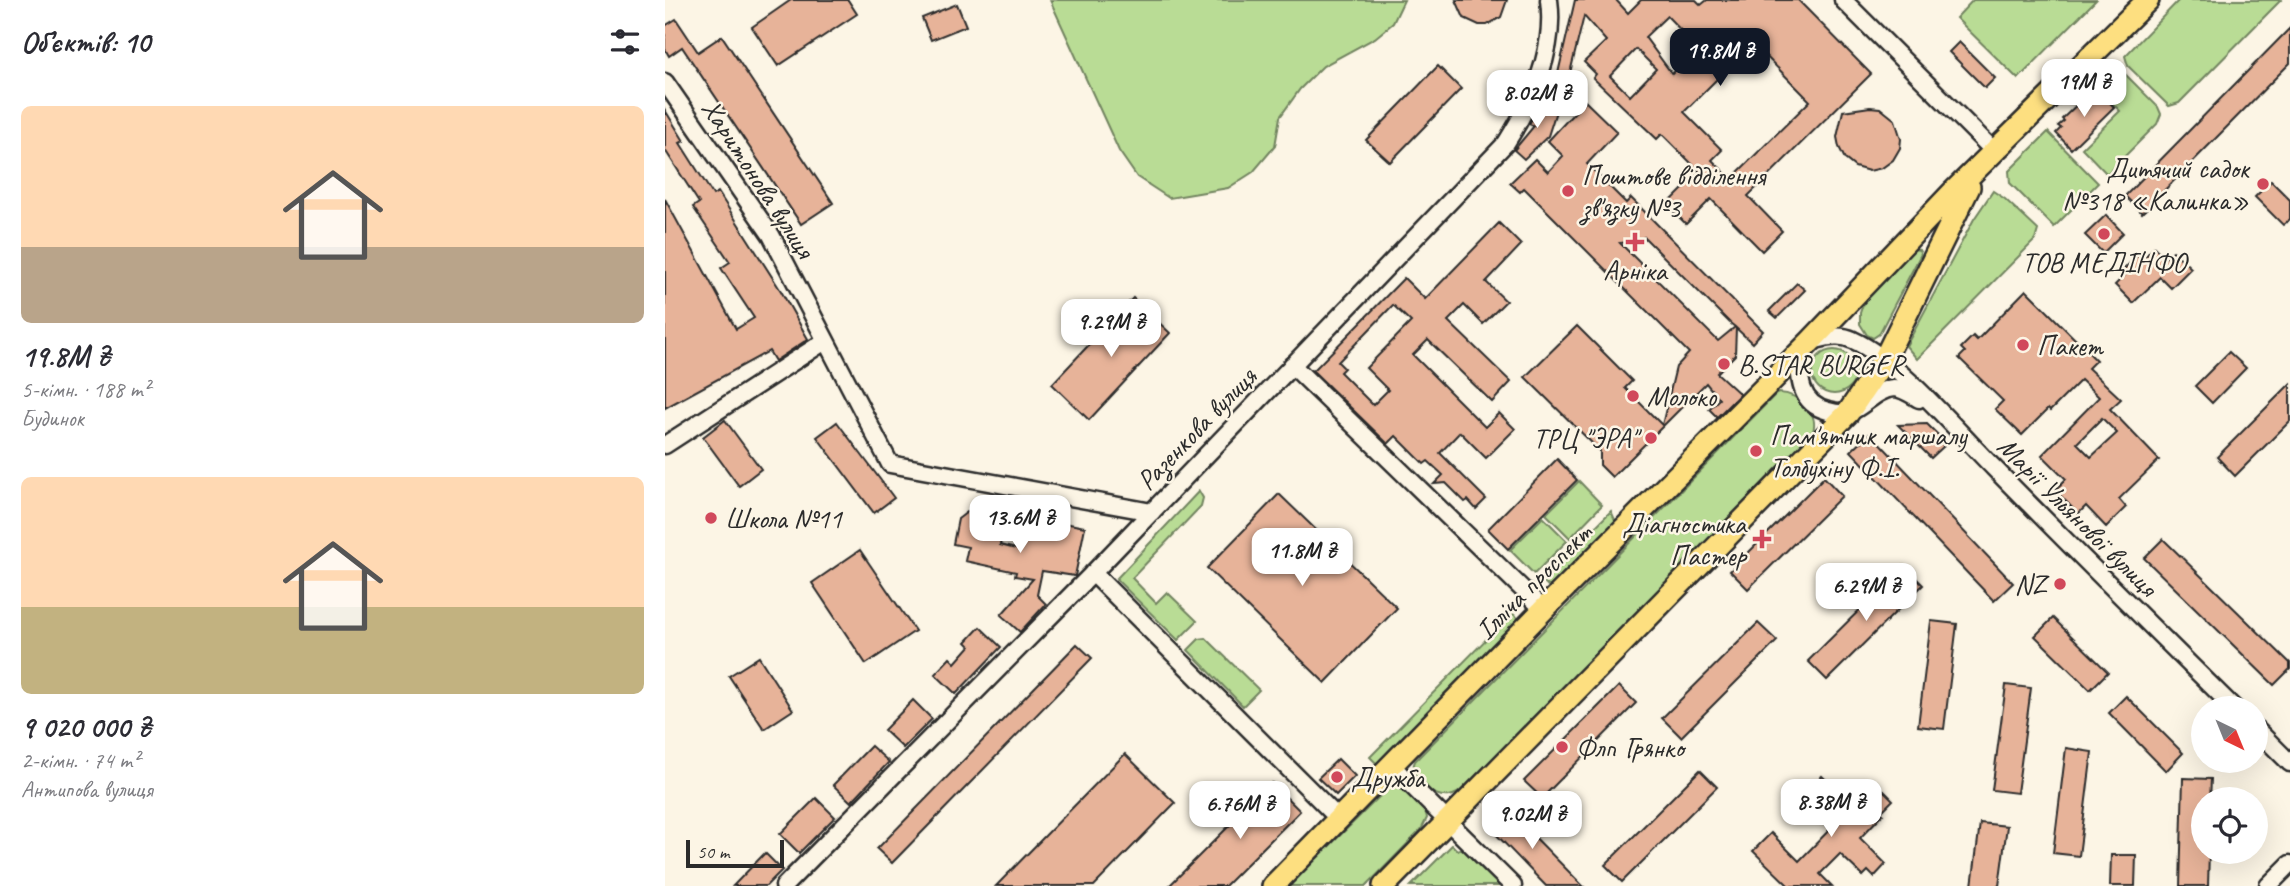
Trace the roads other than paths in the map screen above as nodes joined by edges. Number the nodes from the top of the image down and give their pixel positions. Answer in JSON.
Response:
{"nodes":[{"id":1,"x":1549,"y":0,"type":"edge"},
{"id":2,"x":1843,"y":0,"type":"edge"},
{"id":3,"x":2148,"y":0,"type":"edge"},
{"id":4,"x":665,"y":82,"type":"edge"},
{"id":5,"x":1987,"y":159,"type":"junction"},
{"id":6,"x":825,"y":341,"type":"junction"},
{"id":7,"x":1805,"y":347,"type":"junction"},
{"id":8,"x":1884,"y":360,"type":"junction"},
{"id":9,"x":1292,"y":365,"type":"junction"},
{"id":10,"x":1934,"y":407,"type":"junction"},
{"id":11,"x":1848,"y":413,"type":"junction"},
{"id":12,"x":665,"y":445,"type":"edge"},
{"id":13,"x":1152,"y":512,"type":"junction"},
{"id":14,"x":1093,"y":573,"type":"junction"},
{"id":15,"x":1544,"y":610,"type":"junction"},
{"id":16,"x":2222,"y":696,"type":"edge"},
{"id":17,"x":2268,"y":741,"type":"edge"},
{"id":18,"x":2290,"y":763,"type":"edge"},
{"id":19,"x":1391,"y":765,"type":"junction"},
{"id":20,"x":1339,"y":819,"type":"junction"},
{"id":21,"x":1449,"y":821,"type":"junction"},
{"id":22,"x":2290,"y":864,"type":"edge"},
{"id":23,"x":784,"y":886,"type":"edge"},
{"id":24,"x":1273,"y":886,"type":"edge"},
{"id":25,"x":1384,"y":886,"type":"edge"},
{"id":26,"x":1513,"y":886,"type":"edge"},
{"id":27,"x":2268,"y":886,"type":"edge"}],
"edges":[{"from":1,"to":9,"type":"street","name":"Разенкова вулиця"},
{"from":2,"to":5,"type":"street"},
{"from":3,"to":5,"type":"main road","name":"Ілліча проспект"},
{"from":4,"to":6,"type":"street","name":"Харитонова вулиця"},
{"from":5,"to":7,"type":"main road","name":"Ілліча проспект"},
{"from":5,"to":8,"type":"main road","name":"Ілліча проспект"},
{"from":6,"to":12,"type":"street"},
{"from":6,"to":13,"type":"street","name":"Харитонова вулиця"},
{"from":7,"to":8,"type":"street"},
{"from":7,"to":11,"type":"street"},
{"from":7,"to":15,"type":"main road","name":"Ілліча проспект"},
{"from":8,"to":10,"type":"street","name":"Марії Ульянової вулиця"},
{"from":8,"to":11,"type":"main road","name":"Ілліча проспект"},
{"from":9,"to":13,"type":"street","name":"Разенкова вулиця"},
{"from":9,"to":15,"type":"street"},
{"from":10,"to":11,"type":"street"},
{"from":10,"to":16,"type":"street","name":"Марії Ульянової вулиця"},
{"from":11,"to":21,"type":"main road","name":"Ілліча проспект"},
{"from":13,"to":14,"type":"street","name":"Разенкова вулиця"},
{"from":14,"to":20,"type":"street"},
{"from":14,"to":23,"type":"street","name":"Разенкова вулиця"},
{"from":15,"to":19,"type":"main road","name":"Ілліча проспект"},
{"from":17,"to":18,"type":"street"},
{"from":19,"to":20,"type":"main road","name":"Ілліча проспект"},
{"from":19,"to":21,"type":"street"},
{"from":20,"to":24,"type":"main road","name":"Ілліча проспект"},
{"from":21,"to":25,"type":"main road","name":"Ілліча проспект"},
{"from":21,"to":26,"type":"street"},
{"from":22,"to":27,"type":"street"}]}
